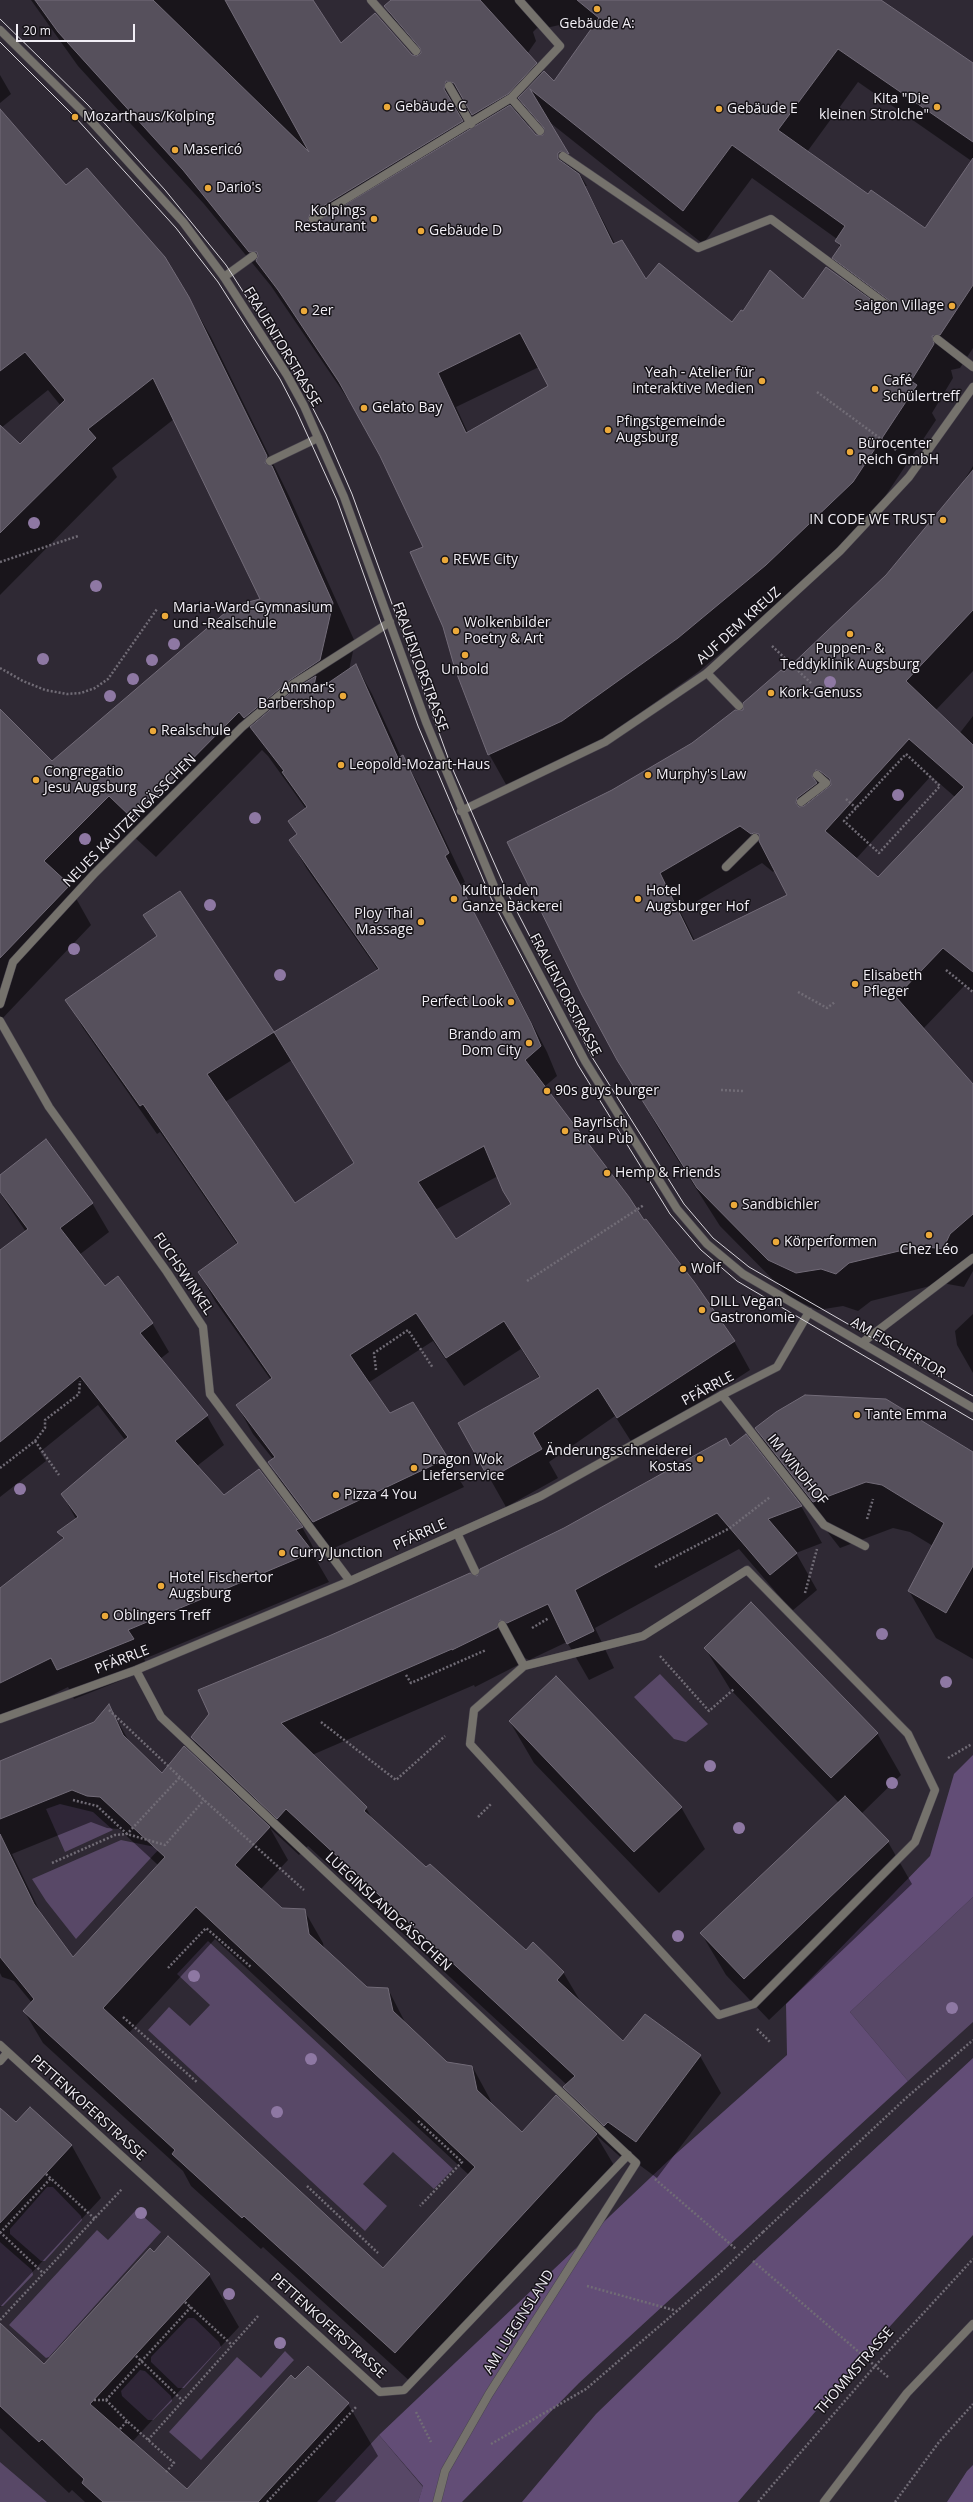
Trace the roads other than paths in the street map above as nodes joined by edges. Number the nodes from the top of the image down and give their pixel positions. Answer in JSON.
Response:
{"nodes":[{"id":1,"x":371,"y":0,"type":"edge"},
{"id":2,"x":519,"y":0,"type":"edge"},
{"id":3,"x":0,"y":30,"type":"edge"},
{"id":4,"x":416,"y":51,"type":"dead end"},
{"id":5,"x":449,"y":86,"type":"dead end"},
{"id":6,"x":511,"y":98,"type":"junction"},
{"id":7,"x":470,"y":124,"type":"junction"},
{"id":8,"x":540,"y":130,"type":"dead end"},
{"id":9,"x":563,"y":156,"type":"dead end"},
{"id":10,"x":313,"y":219,"type":"dead end"},
{"id":11,"x":253,"y":256,"type":"dead end"},
{"id":12,"x":224,"y":277,"type":"junction"},
{"id":13,"x":887,"y":305,"type":"dead end"},
{"id":14,"x":937,"y":339,"type":"dead end"},
{"id":15,"x":973,"y":367,"type":"edge"},
{"id":16,"x":973,"y":387,"type":"edge"},
{"id":17,"x":318,"y":438,"type":"junction"},
{"id":18,"x":270,"y":461,"type":"dead end"},
{"id":19,"x":390,"y":622,"type":"junction"},
{"id":20,"x":707,"y":673,"type":"junction"},
{"id":21,"x":739,"y":706,"type":"dead end"},
{"id":22,"x":817,"y":775,"type":"dead end"},
{"id":23,"x":801,"y":802,"type":"dead end"},
{"id":24,"x":461,"y":811,"type":"junction"},
{"id":25,"x":755,"y":838,"type":"dead end"},
{"id":26,"x":726,"y":868,"type":"dead end"},
{"id":27,"x":0,"y":1004,"type":"edge"},
{"id":28,"x":0,"y":1022,"type":"edge"},
{"id":29,"x":973,"y":1258,"type":"edge"},
{"id":30,"x":809,"y":1312,"type":"junction"},
{"id":31,"x":863,"y":1342,"type":"junction"},
{"id":32,"x":722,"y":1395,"type":"junction"},
{"id":33,"x":973,"y":1408,"type":"edge"},
{"id":34,"x":457,"y":1533,"type":"junction"},
{"id":35,"x":865,"y":1546,"type":"dead end"},
{"id":36,"x":475,"y":1571,"type":"dead end"},
{"id":37,"x":350,"y":1581,"type":"junction"},
{"id":38,"x":502,"y":1626,"type":"dead end"},
{"id":39,"x":524,"y":1666,"type":"junction"},
{"id":40,"x":136,"y":1670,"type":"junction"},
{"id":41,"x":0,"y":1719,"type":"edge"},
{"id":42,"x":0,"y":2045,"type":"edge"},
{"id":43,"x":7,"y":2053,"type":"junction"},
{"id":44,"x":0,"y":2061,"type":"edge"},
{"id":45,"x":628,"y":2155,"type":"junction"},
{"id":46,"x":636,"y":2163,"type":"joint"},
{"id":47,"x":973,"y":2324,"type":"edge"},
{"id":48,"x":436,"y":2502,"type":"edge"},
{"id":49,"x":824,"y":2502,"type":"edge"}],
"edges":[{"from":1,"to":4,"type":"street"},
{"from":2,"to":6,"type":"street"},
{"from":3,"to":12,"type":"street","name":"FRAUENTORSTRASSE"},
{"from":5,"to":7,"type":"street"},
{"from":6,"to":7,"type":"street"},
{"from":6,"to":8,"type":"street"},
{"from":7,"to":10,"type":"street"},
{"from":9,"to":13,"type":"street"},
{"from":11,"to":12,"type":"street"},
{"from":12,"to":17,"type":"street","name":"FRAUENTORSTRASSE"},
{"from":14,"to":15,"type":"street"},
{"from":16,"to":20,"type":"street","name":"AUF DEM KREUZ"},
{"from":17,"to":18,"type":"street"},
{"from":17,"to":19,"type":"street","name":"FRAUENTORSTRASSE"},
{"from":19,"to":24,"type":"street","name":"FRAUENTORSTRASSE"},
{"from":19,"to":27,"type":"street","name":"NEUES KAUTZENGÄSSCHEN"},
{"from":20,"to":21,"type":"street"},
{"from":20,"to":24,"type":"street","name":"AUF DEM KREUZ"},
{"from":22,"to":23,"type":"street"},
{"from":24,"to":30,"type":"street","name":"FRAUENTORSTRASSE"},
{"from":25,"to":26,"type":"street"},
{"from":28,"to":37,"type":"street","name":"FUCHSWINKEL"},
{"from":29,"to":31,"type":"street"},
{"from":30,"to":31,"type":"street","name":"AM FISCHERTOR"},
{"from":30,"to":32,"type":"street","name":"PFÄRRLE"},
{"from":31,"to":33,"type":"street","name":"AM FISCHERTOR"},
{"from":32,"to":34,"type":"street","name":"PFÄRRLE"},
{"from":32,"to":35,"type":"street","name":"IM WINDHOF"},
{"from":34,"to":36,"type":"street"},
{"from":34,"to":37,"type":"street","name":"PFÄRRLE"},
{"from":37,"to":40,"type":"street","name":"PFÄRRLE"},
{"from":38,"to":39,"type":"street"},
{"from":39,"to":39,"type":"street"},
{"from":40,"to":41,"type":"street","name":"PFÄRRLE"},
{"from":40,"to":45,"type":"street","name":"LUEGINSLANDGÄSSCHEN"},
{"from":42,"to":43,"type":"street","name":"PETTENKOFERSTRASSE"},
{"from":43,"to":44,"type":"street"},
{"from":43,"to":45,"type":"street","name":"PETTENKOFERSTRASSE"},
{"from":45,"to":46,"type":"street","name":"LUEGINSLANDGÄSSCHEN"},
{"from":46,"to":48,"type":"street","name":"AM LUEGINSLAND"},
{"from":47,"to":49,"type":"street"}]}
